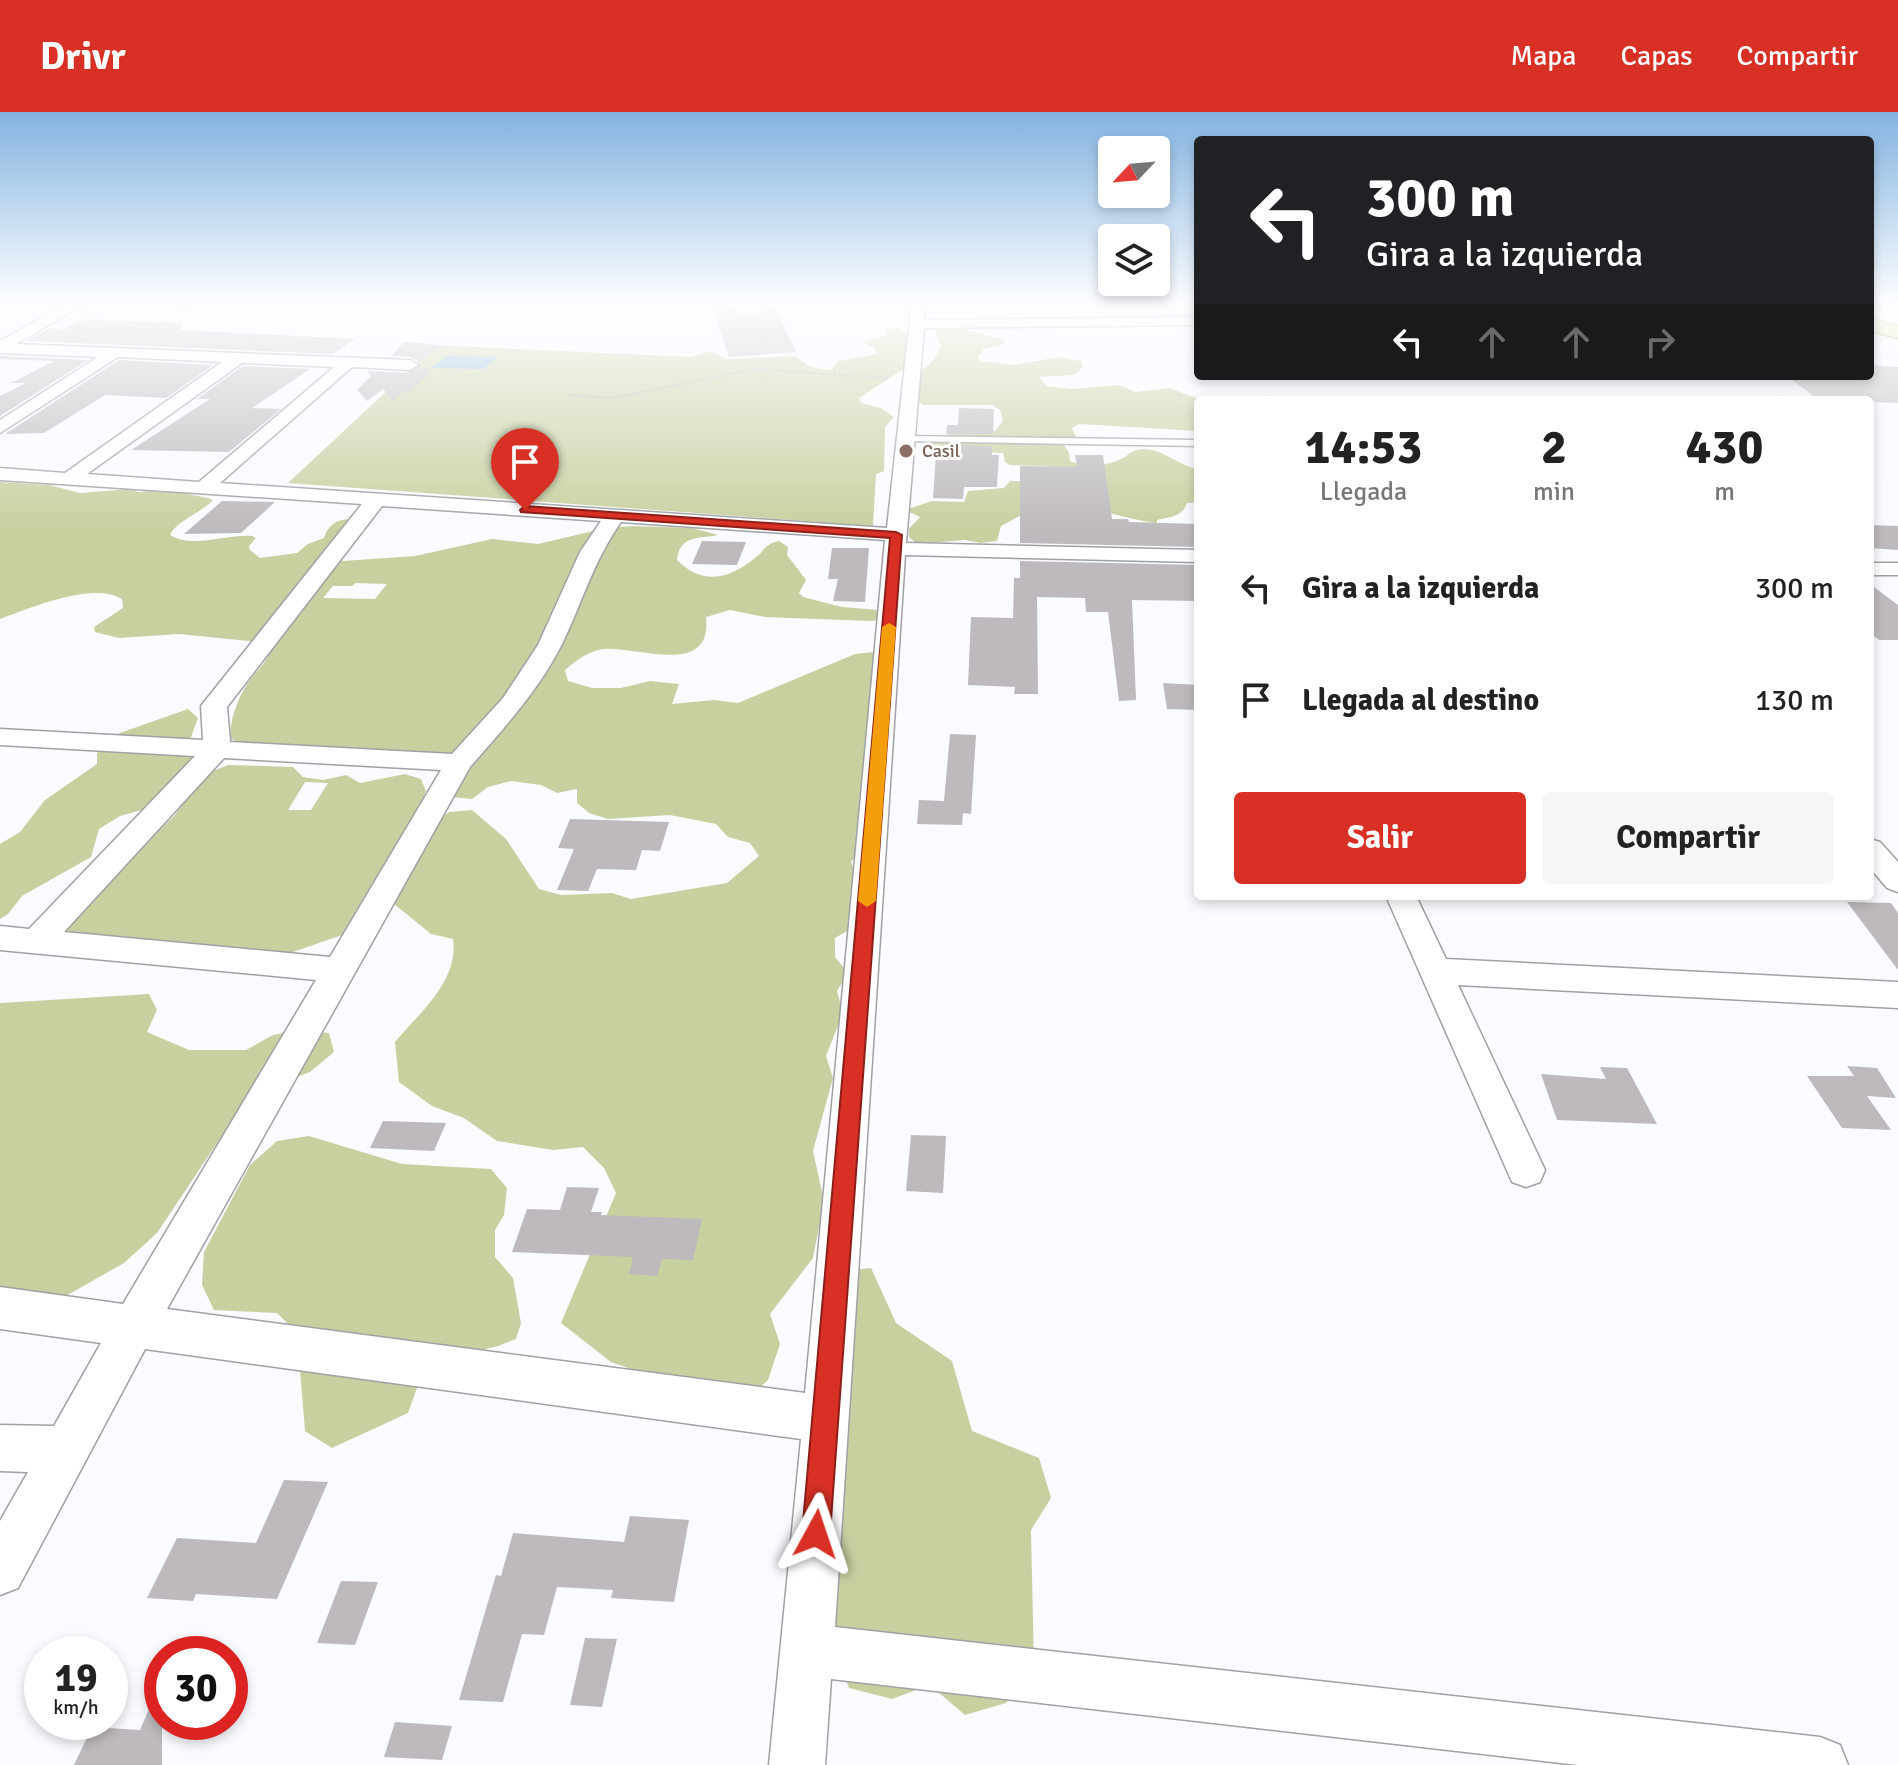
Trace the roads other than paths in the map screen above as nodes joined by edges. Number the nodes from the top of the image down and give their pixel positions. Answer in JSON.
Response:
{"nodes":[{"id":1,"x":77,"y":377,"type":"edge"},
{"id":2,"x":211,"y":377,"type":"edge"},
{"id":3,"x":332,"y":377,"type":"edge"},
{"id":4,"x":910,"y":377,"type":"edge"},
{"id":5,"x":0,"y":428,"type":"edge"},
{"id":6,"x":905,"y":439,"type":"junction"},
{"id":7,"x":1194,"y":443,"type":"edge"},
{"id":8,"x":0,"y":474,"type":"edge"},
{"id":9,"x":68,"y":479,"type":"junction"},
{"id":10,"x":203,"y":488,"type":"junction"},
{"id":11,"x":376,"y":500,"type":"junction"},
{"id":12,"x":615,"y":516,"type":"junction"},
{"id":13,"x":896,"y":542,"type":"junction"},
{"id":14,"x":1194,"y":556,"type":"edge"},
{"id":15,"x":1874,"y":569,"type":"edge"},
{"id":16,"x":1898,"y":569,"type":"edge"},
{"id":17,"x":0,"y":737,"type":"edge"},
{"id":18,"x":217,"y":749,"type":"junction"},
{"id":19,"x":459,"y":763,"type":"junction"},
{"id":20,"x":1874,"y":854,"type":"edge"},
{"id":21,"x":1898,"y":881,"type":"edge"},
{"id":22,"x":1403,"y":900,"type":"edge"},
{"id":23,"x":0,"y":938,"type":"edge"},
{"id":24,"x":38,"y":940,"type":"junction"},
{"id":25,"x":339,"y":970,"type":"junction"},
{"id":26,"x":1435,"y":971,"type":"junction"},
{"id":27,"x":1898,"y":995,"type":"edge"},
{"id":28,"x":1526,"y":1170,"type":"dead end"},
{"id":29,"x":0,"y":1308,"type":"edge"},
{"id":30,"x":134,"y":1326,"type":"junction"},
{"id":31,"x":825,"y":1419,"type":"junction"},
{"id":32,"x":0,"y":1448,"type":"edge"},
{"id":33,"x":66,"y":1449,"type":"junction"},
{"id":34,"x":0,"y":1570,"type":"edge"},
{"id":35,"x":807,"y":1650,"type":"junction"},
{"id":36,"x":797,"y":1765,"type":"edge"},
{"id":37,"x":1820,"y":1765,"type":"edge"}],
"edges":[{"from":1,"to":5,"type":"street"},
{"from":2,"to":9,"type":"street"},
{"from":3,"to":10,"type":"street"},
{"from":4,"to":6,"type":"street"},
{"from":6,"to":7,"type":"lane"},
{"from":6,"to":13,"type":"street"},
{"from":8,"to":9,"type":"street"},
{"from":9,"to":10,"type":"street"},
{"from":10,"to":11,"type":"street"},
{"from":11,"to":12,"type":"street"},
{"from":11,"to":18,"type":"street"},
{"from":12,"to":13,"type":"street"},
{"from":12,"to":19,"type":"street"},
{"from":13,"to":14,"type":"street"},
{"from":13,"to":31,"type":"street"},
{"from":15,"to":16,"type":"street"},
{"from":17,"to":18,"type":"street"},
{"from":18,"to":19,"type":"street"},
{"from":18,"to":24,"type":"street"},
{"from":19,"to":25,"type":"street"},
{"from":20,"to":21,"type":"street"},
{"from":22,"to":26,"type":"street"},
{"from":23,"to":24,"type":"street"},
{"from":24,"to":25,"type":"street"},
{"from":25,"to":30,"type":"street"},
{"from":26,"to":27,"type":"street"},
{"from":26,"to":28,"type":"street"},
{"from":29,"to":30,"type":"street"},
{"from":30,"to":31,"type":"street"},
{"from":30,"to":33,"type":"street"},
{"from":31,"to":35,"type":"street"},
{"from":32,"to":33,"type":"street"},
{"from":33,"to":34,"type":"street"},
{"from":35,"to":36,"type":"street"},
{"from":35,"to":37,"type":"street"}]}
